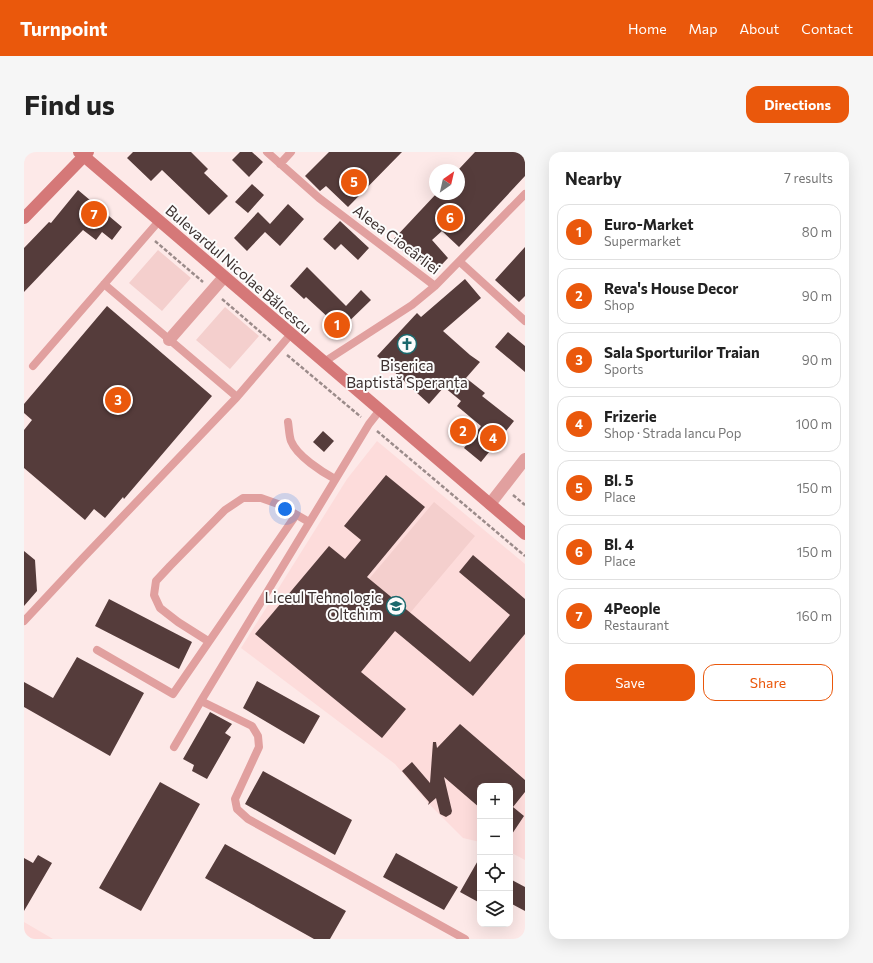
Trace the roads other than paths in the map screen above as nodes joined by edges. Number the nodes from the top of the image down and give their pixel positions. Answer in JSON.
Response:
{"nodes":[{"id":1,"x":267,"y":152,"type":"edge"},
{"id":2,"x":291,"y":152,"type":"edge"},
{"id":3,"x":84,"y":153,"type":"edge"},
{"id":4,"x":280,"y":164,"type":"junction"},
{"id":5,"x":525,"y":194,"type":"edge"},
{"id":6,"x":24,"y":218,"type":"edge"},
{"id":7,"x":159,"y":221,"type":"junction"},
{"id":8,"x":460,"y":262,"type":"junction"},
{"id":9,"x":224,"y":277,"type":"junction"},
{"id":10,"x":104,"y":284,"type":"junction"},
{"id":11,"x":435,"y":286,"type":"junction"},
{"id":12,"x":525,"y":321,"type":"edge"},
{"id":13,"x":291,"y":334,"type":"junction"},
{"id":14,"x":169,"y":340,"type":"junction"},
{"id":15,"x":324,"y":362,"type":"junction"},
{"id":16,"x":33,"y":366,"type":"dead end"},
{"id":17,"x":236,"y":397,"type":"junction"},
{"id":18,"x":380,"y":410,"type":"junction"},
{"id":19,"x":288,"y":422,"type":"dead end"},
{"id":20,"x":525,"y":459,"type":"edge"},
{"id":21,"x":335,"y":480,"type":"junction"},
{"id":22,"x":490,"y":504,"type":"junction"},
{"id":23,"x":296,"y":515,"type":"junction"},
{"id":24,"x":309,"y":522,"type":"junction"},
{"id":25,"x":525,"y":534,"type":"edge"},
{"id":26,"x":24,"y":621,"type":"edge"},
{"id":27,"x":208,"y":641,"type":"junction"},
{"id":28,"x":97,"y":650,"type":"dead end"},
{"id":29,"x":201,"y":701,"type":"junction"},
{"id":30,"x":174,"y":747,"type":"dead end"},
{"id":31,"x":465,"y":939,"type":"edge"}],
"edges":[{"from":1,"to":4,"type":"lane","name":"Aleea Ciocârliei"},
{"from":2,"to":4,"type":"lane"},
{"from":3,"to":6,"type":"main road"},
{"from":3,"to":7,"type":"main road","name":"Bulevardul Nicolae Bălcescu"},
{"from":4,"to":11,"type":"lane","name":"Aleea Ciocârliei"},
{"from":5,"to":8,"type":"lane","name":"Aleea Ciocârliei"},
{"from":7,"to":9,"type":"main road","name":"Bulevardul Nicolae Bălcescu"},
{"from":7,"to":10,"type":"lane"},
{"from":8,"to":11,"type":"lane","name":"Aleea Ciocârliei"},
{"from":8,"to":12,"type":"lane"},
{"from":9,"to":13,"type":"main road","name":"Bulevardul Nicolae Bălcescu"},
{"from":9,"to":14,"type":"street"},
{"from":10,"to":14,"type":"lane"},
{"from":10,"to":16,"type":"lane"},
{"from":11,"to":15,"type":"lane"},
{"from":13,"to":15,"type":"main road","name":"Bulevardul Nicolae Bălcescu"},
{"from":13,"to":17,"type":"lane"},
{"from":14,"to":17,"type":"lane"},
{"from":15,"to":18,"type":"main road","name":"Bulevardul Nicolae Bălcescu"},
{"from":17,"to":26,"type":"lane"},
{"from":18,"to":21,"type":"lane"},
{"from":18,"to":22,"type":"main road","name":"Bulevardul Nicolae Bălcescu"},
{"from":19,"to":21,"type":"lane"},
{"from":20,"to":22,"type":"street"},
{"from":21,"to":24,"type":"lane"},
{"from":22,"to":25,"type":"main road","name":"Bulevardul Nicolae Bălcescu"},
{"from":23,"to":24,"type":"lane"},
{"from":23,"to":27,"type":"lane"},
{"from":23,"to":27,"type":"lane"},
{"from":24,"to":29,"type":"lane"},
{"from":27,"to":28,"type":"lane"},
{"from":29,"to":30,"type":"lane"},
{"from":29,"to":31,"type":"lane"}]}
